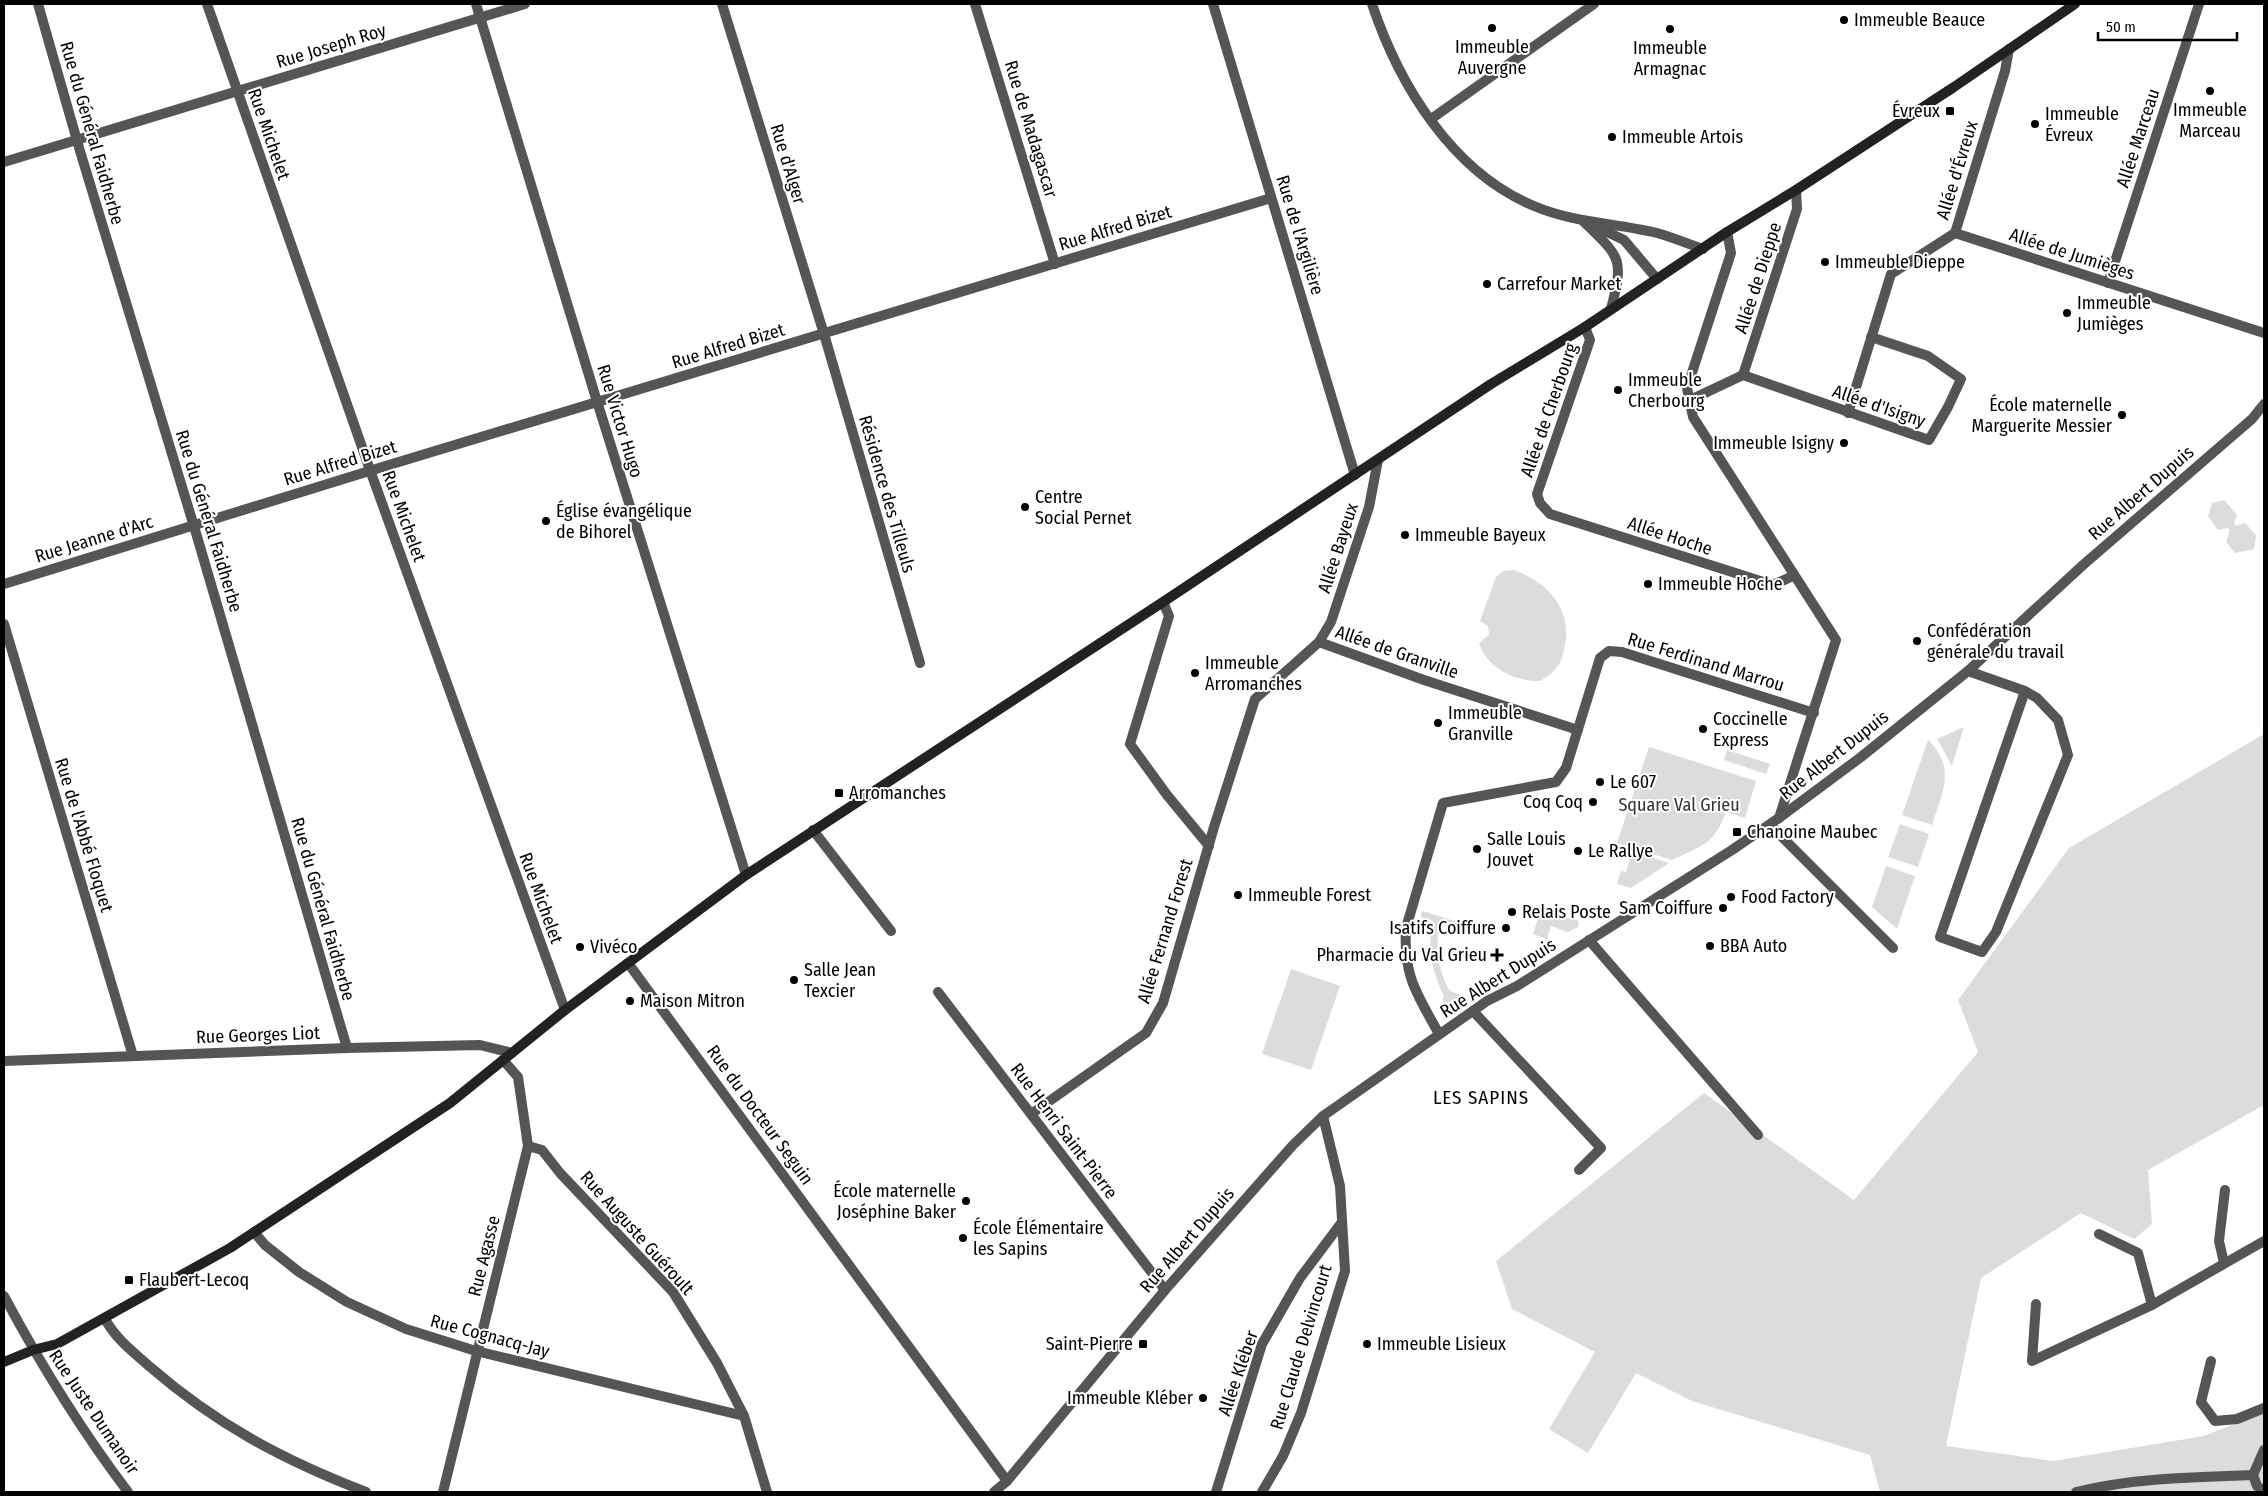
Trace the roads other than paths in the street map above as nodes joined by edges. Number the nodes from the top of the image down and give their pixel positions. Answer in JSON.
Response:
{"nodes":[{"id":1,"x":38,"y":4,"type":"edge"},
{"id":2,"x":207,"y":4,"type":"edge"},
{"id":3,"x":476,"y":4,"type":"edge"},
{"id":4,"x":525,"y":4,"type":"edge"},
{"id":5,"x":722,"y":4,"type":"edge"},
{"id":6,"x":975,"y":4,"type":"edge"},
{"id":7,"x":1213,"y":4,"type":"edge"},
{"id":8,"x":1372,"y":4,"type":"edge"},
{"id":9,"x":1594,"y":4,"type":"edge"},
{"id":10,"x":2075,"y":4,"type":"edge"},
{"id":11,"x":2199,"y":4,"type":"edge"},
{"id":12,"x":480,"y":18,"type":"junction"},
{"id":13,"x":2009,"y":49,"type":"junction"},
{"id":14,"x":237,"y":92,"type":"junction"},
{"id":15,"x":1431,"y":119,"type":"junction"},
{"id":16,"x":76,"y":140,"type":"junction"},
{"id":17,"x":4,"y":162,"type":"edge"},
{"id":18,"x":1796,"y":190,"type":"junction"},
{"id":19,"x":1271,"y":198,"type":"junction"},
{"id":20,"x":1584,"y":222,"type":"junction"},
{"id":21,"x":1728,"y":232,"type":"junction"},
{"id":22,"x":1955,"y":233,"type":"junction"},
{"id":23,"x":1704,"y":249,"type":"junction"},
{"id":24,"x":1055,"y":264,"type":"junction"},
{"id":25,"x":1656,"y":279,"type":"junction"},
{"id":26,"x":2108,"y":283,"type":"junction"},
{"id":27,"x":1611,"y":309,"type":"junction"},
{"id":28,"x":1584,"y":327,"type":"junction"},
{"id":29,"x":2264,"y":333,"type":"edge"},
{"id":30,"x":824,"y":334,"type":"junction"},
{"id":31,"x":1871,"y":337,"type":"junction"},
{"id":32,"x":1743,"y":375,"type":"junction"},
{"id":33,"x":1688,"y":401,"type":"junction"},
{"id":34,"x":597,"y":402,"type":"junction"},
{"id":35,"x":2264,"y":404,"type":"edge"},
{"id":36,"x":1848,"y":412,"type":"junction"},
{"id":37,"x":1378,"y":460,"type":"junction"},
{"id":38,"x":370,"y":470,"type":"junction"},
{"id":39,"x":1354,"y":475,"type":"junction"},
{"id":40,"x":1540,"y":503,"type":"joint"},
{"id":41,"x":194,"y":525,"type":"junction"},
{"id":42,"x":1793,"y":576,"type":"junction"},
{"id":43,"x":4,"y":584,"type":"edge"},
{"id":44,"x":1163,"y":602,"type":"junction"},
{"id":45,"x":4,"y":624,"type":"edge"},
{"id":46,"x":1319,"y":642,"type":"junction"},
{"id":47,"x":920,"y":663,"type":"dead end"},
{"id":48,"x":1968,"y":671,"type":"junction"},
{"id":49,"x":2025,"y":691,"type":"junction"},
{"id":50,"x":1814,"y":712,"type":"junction"},
{"id":51,"x":1578,"y":730,"type":"junction"},
{"id":52,"x":1779,"y":818,"type":"junction"},
{"id":53,"x":1770,"y":825,"type":"junction"},
{"id":54,"x":813,"y":830,"type":"junction"},
{"id":55,"x":1208,"y":846,"type":"junction"},
{"id":56,"x":746,"y":875,"type":"junction"},
{"id":57,"x":891,"y":931,"type":"dead end"},
{"id":58,"x":1589,"y":940,"type":"junction"},
{"id":59,"x":1893,"y":948,"type":"dead end"},
{"id":60,"x":628,"y":963,"type":"junction"},
{"id":61,"x":938,"y":992,"type":"dead end"},
{"id":62,"x":565,"y":1010,"type":"junction"},
{"id":63,"x":1473,"y":1011,"type":"junction"},
{"id":64,"x":1439,"y":1034,"type":"junction"},
{"id":65,"x":347,"y":1048,"type":"junction"},
{"id":66,"x":512,"y":1053,"type":"junction"},
{"id":67,"x":133,"y":1056,"type":"junction"},
{"id":68,"x":503,"y":1060,"type":"junction"},
{"id":69,"x":4,"y":1061,"type":"edge"},
{"id":70,"x":1031,"y":1114,"type":"junction"},
{"id":71,"x":1323,"y":1116,"type":"junction"},
{"id":72,"x":1758,"y":1135,"type":"dead end"},
{"id":73,"x":528,"y":1146,"type":"junction"},
{"id":74,"x":1579,"y":1170,"type":"dead end"},
{"id":75,"x":2226,"y":1190,"type":"dead end"},
{"id":76,"x":1342,"y":1222,"type":"junction"},
{"id":77,"x":254,"y":1232,"type":"junction"},
{"id":78,"x":2099,"y":1234,"type":"dead end"},
{"id":79,"x":2264,"y":1241,"type":"edge"},
{"id":80,"x":2224,"y":1263,"type":"junction"},
{"id":81,"x":1165,"y":1290,"type":"junction"},
{"id":82,"x":4,"y":1296,"type":"edge"},
{"id":83,"x":2036,"y":1304,"type":"dead end"},
{"id":84,"x":2152,"y":1305,"type":"junction"},
{"id":85,"x":104,"y":1320,"type":"junction"},
{"id":86,"x":33,"y":1350,"type":"junction"},
{"id":87,"x":476,"y":1351,"type":"junction"},
{"id":88,"x":2211,"y":1361,"type":"dead end"},
{"id":89,"x":4,"y":1362,"type":"edge"},
{"id":90,"x":2264,"y":1408,"type":"edge"},
{"id":91,"x":744,"y":1416,"type":"junction"},
{"id":92,"x":2264,"y":1450,"type":"edge"},
{"id":93,"x":2253,"y":1475,"type":"junction"},
{"id":94,"x":1006,"y":1481,"type":"junction"},
{"id":95,"x":2264,"y":1491,"type":"edge"},
{"id":96,"x":128,"y":1492,"type":"edge"},
{"id":97,"x":366,"y":1492,"type":"edge"},
{"id":98,"x":443,"y":1492,"type":"edge"},
{"id":99,"x":767,"y":1492,"type":"edge"},
{"id":100,"x":994,"y":1492,"type":"edge"},
{"id":101,"x":1216,"y":1492,"type":"edge"},
{"id":102,"x":1262,"y":1492,"type":"edge"},
{"id":103,"x":2076,"y":1492,"type":"edge"}],
"edges":[{"from":1,"to":16,"type":"street","name":"Rue du Général Faidherbe"},
{"from":2,"to":14,"type":"street","name":"Rue Michelet"},
{"from":3,"to":12,"type":"street","name":"Rue Victor Hugo"},
{"from":4,"to":12,"type":"street","name":"Rue Joseph Roy"},
{"from":5,"to":30,"type":"street","name":"Rue d'Alger"},
{"from":6,"to":24,"type":"street","name":"Rue de Madagascar"},
{"from":7,"to":19,"type":"street","name":"Rue de l'Argilière"},
{"from":8,"to":15,"type":"street"},
{"from":9,"to":15,"type":"street"},
{"from":10,"to":13,"type":"street"},
{"from":11,"to":26,"type":"street","name":"Allée Marceau"},
{"from":12,"to":14,"type":"street","name":"Rue Joseph Roy"},
{"from":12,"to":34,"type":"street","name":"Rue Victor Hugo"},
{"from":13,"to":18,"type":"street"},
{"from":13,"to":22,"type":"street","name":"Allée d'Évreux"},
{"from":14,"to":16,"type":"street","name":"Rue Joseph Roy"},
{"from":14,"to":38,"type":"street","name":"Rue Michelet"},
{"from":15,"to":20,"type":"street"},
{"from":16,"to":17,"type":"street","name":"Rue Joseph Roy"},
{"from":16,"to":41,"type":"street","name":"Rue du Général Faidherbe"},
{"from":18,"to":21,"type":"street"},
{"from":18,"to":32,"type":"street","name":"Allée de Dieppe"},
{"from":19,"to":24,"type":"street","name":"Rue Alfred Bizet"},
{"from":19,"to":39,"type":"street","name":"Rue de l'Argilière"},
{"from":20,"to":23,"type":"street"},
{"from":20,"to":25,"type":"street"},
{"from":20,"to":27,"type":"street"},
{"from":21,"to":23,"type":"street"},
{"from":21,"to":33,"type":"street"},
{"from":22,"to":26,"type":"street","name":"Allée de Jumièges"},
{"from":22,"to":31,"type":"street","name":"Allée d'Évreux"},
{"from":23,"to":25,"type":"street"},
{"from":24,"to":30,"type":"street","name":"Rue Alfred Bizet"},
{"from":25,"to":27,"type":"street"},
{"from":26,"to":29,"type":"street","name":"Allée de Jumièges"},
{"from":27,"to":28,"type":"street"},
{"from":28,"to":37,"type":"street"},
{"from":28,"to":40,"type":"street","name":"Allée de Cherbourg"},
{"from":30,"to":34,"type":"street","name":"Rue Alfred Bizet"},
{"from":30,"to":47,"type":"street","name":"Résidence des Tilleuls"},
{"from":31,"to":36,"type":"street","name":"Allée d'Évreux"},
{"from":31,"to":36,"type":"street","name":"Allée d'Isigny"},
{"from":32,"to":33,"type":"street"},
{"from":32,"to":36,"type":"street","name":"Allée d'Isigny"},
{"from":33,"to":42,"type":"street"},
{"from":34,"to":38,"type":"street","name":"Rue Alfred Bizet"},
{"from":34,"to":56,"type":"street","name":"Rue Victor Hugo"},
{"from":35,"to":48,"type":"street","name":"Rue Albert Dupuis"},
{"from":37,"to":39,"type":"street"},
{"from":37,"to":46,"type":"street","name":"Allée Bayeux"},
{"from":38,"to":41,"type":"street","name":"Rue Alfred Bizet"},
{"from":38,"to":62,"type":"street","name":"Rue Michelet"},
{"from":39,"to":44,"type":"street"},
{"from":40,"to":42,"type":"street","name":"Allée Hoche"},
{"from":41,"to":43,"type":"street","name":"Rue Jeanne d'Arc"},
{"from":41,"to":65,"type":"street","name":"Rue du Général Faidherbe"},
{"from":42,"to":50,"type":"street"},
{"from":44,"to":54,"type":"street"},
{"from":44,"to":55,"type":"street"},
{"from":45,"to":67,"type":"street","name":"Rue de l'Abbé Floquet"},
{"from":46,"to":51,"type":"street","name":"Allée de Granville"},
{"from":46,"to":55,"type":"street","name":"Allée de Granville"},
{"from":48,"to":49,"type":"street"},
{"from":48,"to":52,"type":"street","name":"Rue Albert Dupuis"},
{"from":49,"to":49,"type":"street"},
{"from":50,"to":51,"type":"street","name":"Rue Ferdinand Marrou"},
{"from":50,"to":52,"type":"street"},
{"from":51,"to":64,"type":"street","name":"Rue Ferdinand Marrou"},
{"from":52,"to":53,"type":"street","name":"Rue Albert Dupuis"},
{"from":53,"to":58,"type":"street","name":"Rue Albert Dupuis"},
{"from":53,"to":59,"type":"street"},
{"from":54,"to":56,"type":"street"},
{"from":54,"to":57,"type":"street"},
{"from":55,"to":70,"type":"street","name":"Allée Fernand Forest"},
{"from":56,"to":60,"type":"street"},
{"from":58,"to":63,"type":"street","name":"Rue Albert Dupuis"},
{"from":58,"to":72,"type":"street"},
{"from":60,"to":62,"type":"street"},
{"from":60,"to":94,"type":"street","name":"Rue du Docteur Seguin"},
{"from":61,"to":70,"type":"street","name":"Rue Henri Saint-Pierre"},
{"from":62,"to":66,"type":"street"},
{"from":63,"to":64,"type":"street","name":"Rue Albert Dupuis"},
{"from":63,"to":74,"type":"street"},
{"from":64,"to":71,"type":"street","name":"Rue Albert Dupuis"},
{"from":65,"to":66,"type":"street","name":"Rue Georges Liot"},
{"from":65,"to":67,"type":"street","name":"Rue Georges Liot"},
{"from":66,"to":68,"type":"street"},
{"from":67,"to":69,"type":"street","name":"Rue Georges Liot"},
{"from":68,"to":73,"type":"street","name":"Rue Agasse"},
{"from":68,"to":77,"type":"street"},
{"from":70,"to":81,"type":"street","name":"Rue Henri Saint-Pierre"},
{"from":71,"to":76,"type":"street","name":"Rue Claude Delvincourt"},
{"from":71,"to":81,"type":"street","name":"Rue Albert Dupuis"},
{"from":73,"to":87,"type":"street","name":"Rue Agasse"},
{"from":73,"to":91,"type":"street","name":"Rue Auguste Guéroult"},
{"from":75,"to":80,"type":"street"},
{"from":76,"to":101,"type":"street","name":"Allée Kléber"},
{"from":76,"to":102,"type":"street","name":"Rue Claude Delvincourt"},
{"from":77,"to":85,"type":"street"},
{"from":77,"to":87,"type":"street","name":"Rue Cognacq-Jay"},
{"from":78,"to":84,"type":"street"},
{"from":79,"to":80,"type":"street"},
{"from":80,"to":84,"type":"street"},
{"from":81,"to":94,"type":"street","name":"Rue Albert Dupuis"},
{"from":82,"to":86,"type":"street","name":"Rue Juste Dumanoir"},
{"from":83,"to":84,"type":"street"},
{"from":85,"to":86,"type":"street"},
{"from":85,"to":97,"type":"street"},
{"from":86,"to":89,"type":"street"},
{"from":86,"to":96,"type":"street","name":"Rue Juste Dumanoir"},
{"from":87,"to":91,"type":"street","name":"Rue Cognacq-Jay"},
{"from":87,"to":98,"type":"street","name":"Rue Agasse"},
{"from":88,"to":90,"type":"street"},
{"from":91,"to":99,"type":"street","name":"Rue Auguste Guéroult"},
{"from":92,"to":93,"type":"street"},
{"from":93,"to":95,"type":"street"},
{"from":93,"to":103,"type":"street"},
{"from":94,"to":100,"type":"street","name":"Rue Albert Dupuis"}]}
